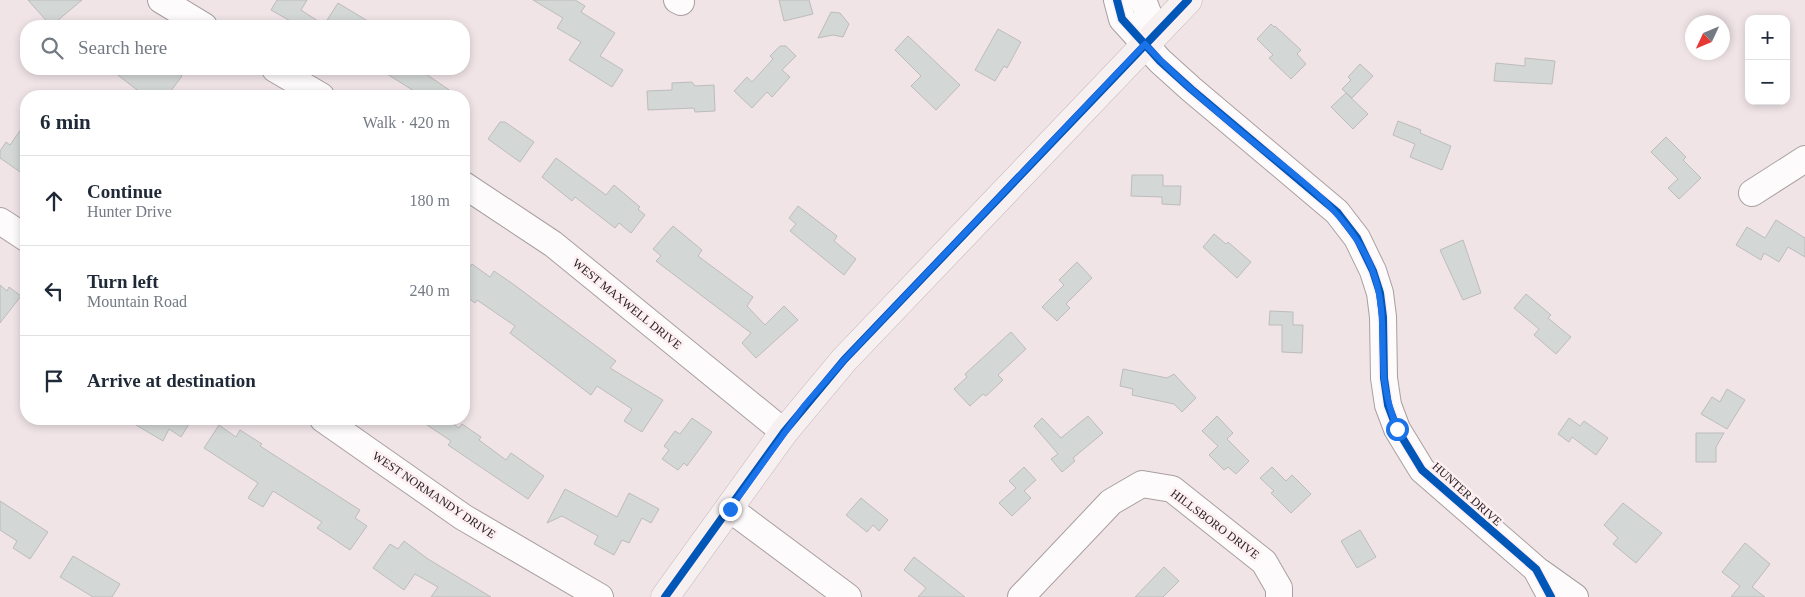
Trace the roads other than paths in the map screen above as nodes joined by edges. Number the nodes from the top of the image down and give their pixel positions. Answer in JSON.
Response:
{"nodes":[{"id":1,"x":160,"y":0,"type":"edge"},
{"id":2,"x":1117,"y":0,"type":"edge"},
{"id":3,"x":1143,"y":0,"type":"edge"},
{"id":4,"x":1188,"y":0,"type":"edge"},
{"id":5,"x":194,"y":20,"type":"edge"},
{"id":6,"x":1145,"y":44,"type":"junction"},
{"id":7,"x":285,"y":75,"type":"edge"},
{"id":8,"x":310,"y":90,"type":"edge"},
{"id":9,"x":1805,"y":159,"type":"edge"},
{"id":10,"x":470,"y":189,"type":"edge"},
{"id":11,"x":1752,"y":193,"type":"dead end"},
{"id":12,"x":0,"y":221,"type":"edge"},
{"id":13,"x":20,"y":234,"type":"edge"},
{"id":14,"x":332,"y":425,"type":"edge"},
{"id":15,"x":784,"y":432,"type":"junction"},
{"id":16,"x":730,"y":509,"type":"junction"},
{"id":17,"x":1536,"y":569,"type":"junction"},
{"id":18,"x":600,"y":597,"type":"edge"},
{"id":19,"x":665,"y":597,"type":"edge"},
{"id":20,"x":848,"y":597,"type":"edge"},
{"id":21,"x":1021,"y":597,"type":"edge"},
{"id":22,"x":1278,"y":597,"type":"edge"},
{"id":23,"x":1551,"y":597,"type":"edge"},
{"id":24,"x":1575,"y":597,"type":"edge"}],
"edges":[{"from":1,"to":5,"type":"street"},
{"from":2,"to":6,"type":"street","name":"HUNTER DRIVE"},
{"from":3,"to":6,"type":"street"},
{"from":4,"to":6,"type":"main road"},
{"from":6,"to":15,"type":"main road"},
{"from":6,"to":17,"type":"street","name":"HUNTER DRIVE"},
{"from":7,"to":8,"type":"street"},
{"from":9,"to":11,"type":"street"},
{"from":10,"to":15,"type":"street","name":"WEST MAXWELL DRIVE"},
{"from":12,"to":13,"type":"street"},
{"from":14,"to":18,"type":"street","name":"WEST NORMANDY DRIVE"},
{"from":15,"to":16,"type":"main road"},
{"from":16,"to":19,"type":"main road"},
{"from":16,"to":20,"type":"street"},
{"from":17,"to":23,"type":"street","name":"HUNTER DRIVE"},
{"from":17,"to":24,"type":"street"},
{"from":21,"to":22,"type":"street","name":"HILLSBORO DRIVE"}]}
